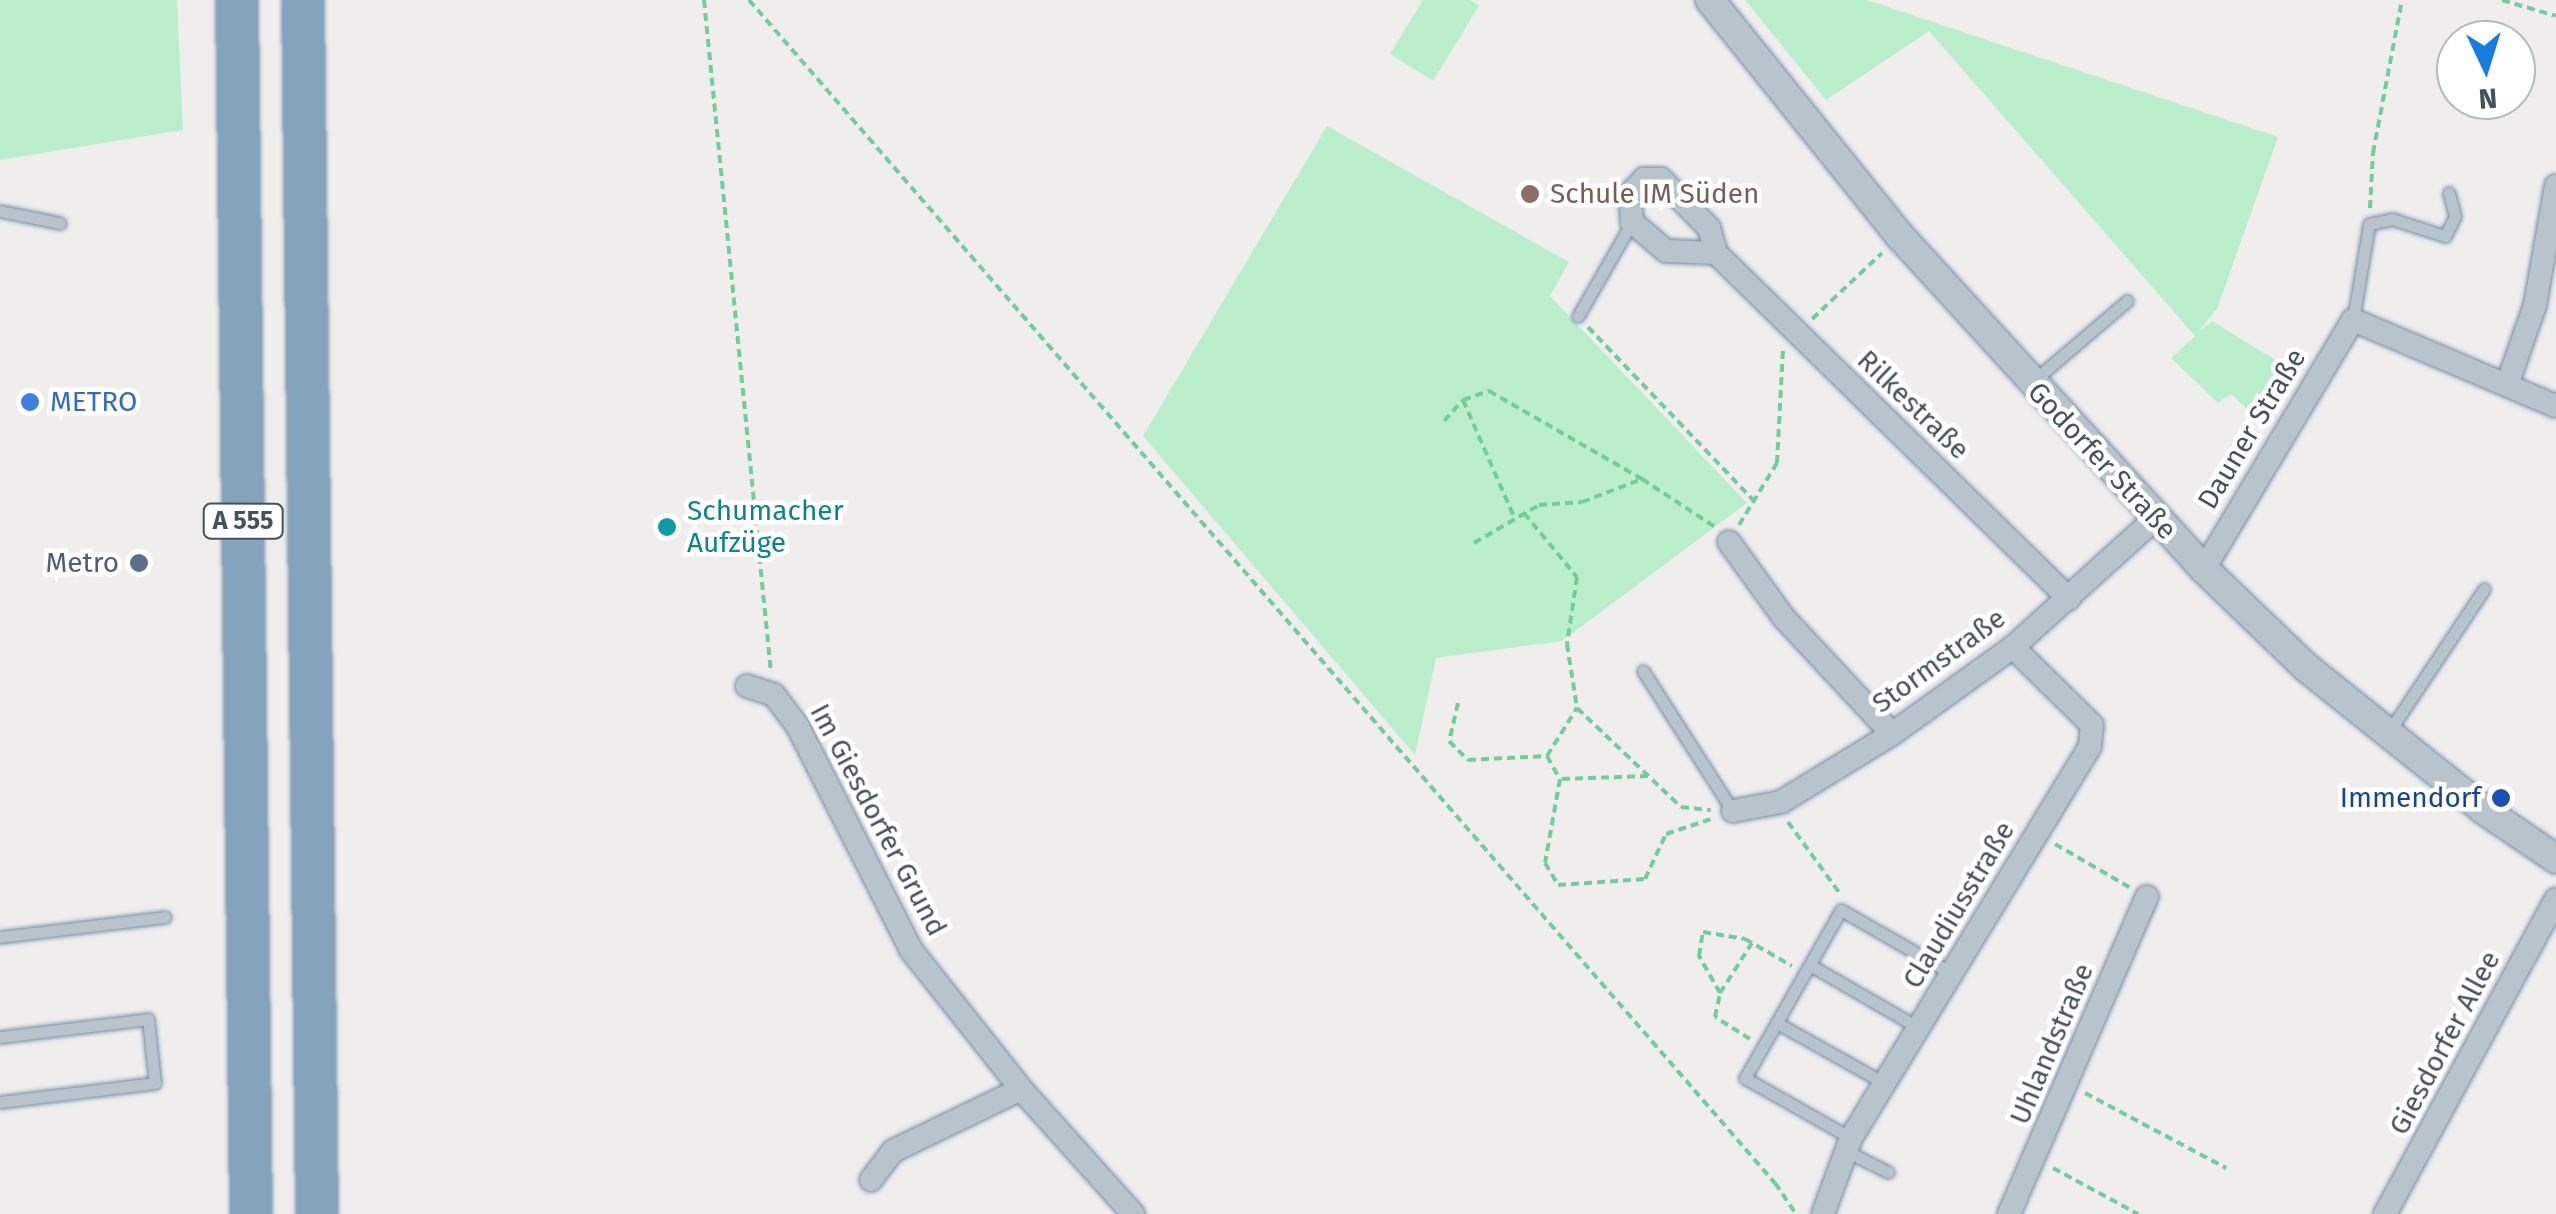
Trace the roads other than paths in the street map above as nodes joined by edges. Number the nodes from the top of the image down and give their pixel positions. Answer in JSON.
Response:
{"nodes":[{"id":1,"x":237,"y":0,"type":"edge"},
{"id":2,"x":303,"y":0,"type":"edge"},
{"id":3,"x":1710,"y":0,"type":"edge"},
{"id":4,"x":2556,"y":186,"type":"edge"},
{"id":5,"x":2449,"y":193,"type":"dead end"},
{"id":6,"x":0,"y":211,"type":"edge"},
{"id":7,"x":1632,"y":222,"type":"junction"},
{"id":8,"x":60,"y":223,"type":"dead end"},
{"id":9,"x":1716,"y":253,"type":"junction"},
{"id":10,"x":2128,"y":301,"type":"dead end"},
{"id":11,"x":1578,"y":316,"type":"road end"},
{"id":12,"x":2353,"y":320,"type":"junction"},
{"id":13,"x":2030,"y":383,"type":"junction"},
{"id":14,"x":2507,"y":385,"type":"junction"},
{"id":15,"x":2556,"y":406,"type":"edge"},
{"id":16,"x":2156,"y":518,"type":"junction"},
{"id":17,"x":1729,"y":541,"type":"road end"},
{"id":18,"x":2204,"y":569,"type":"junction"},
{"id":19,"x":2484,"y":588,"type":"dead end"},
{"id":20,"x":2070,"y":599,"type":"junction"},
{"id":21,"x":2014,"y":646,"type":"junction"},
{"id":22,"x":1643,"y":671,"type":"dead end"},
{"id":23,"x":747,"y":686,"type":"dead end"},
{"id":24,"x":2388,"y":733,"type":"junction"},
{"id":25,"x":1892,"y":734,"type":"junction"},
{"id":26,"x":1732,"y":811,"type":"joint"},
{"id":27,"x":2556,"y":859,"type":"edge"},
{"id":28,"x":2147,"y":897,"type":"road end"},
{"id":29,"x":2556,"y":899,"type":"edge"},
{"id":30,"x":165,"y":916,"type":"dead end"},
{"id":31,"x":0,"y":937,"type":"edge"},
{"id":32,"x":1807,"y":969,"type":"junction"},
{"id":33,"x":1950,"y":973,"type":"junction"},
{"id":34,"x":1776,"y":1023,"type":"junction"},
{"id":35,"x":1919,"y":1029,"type":"junction"},
{"id":36,"x":0,"y":1037,"type":"edge"},
{"id":37,"x":1888,"y":1085,"type":"junction"},
{"id":38,"x":1022,"y":1089,"type":"junction"},
{"id":39,"x":0,"y":1102,"type":"edge"},
{"id":40,"x":1849,"y":1144,"type":"junction"},
{"id":41,"x":1888,"y":1172,"type":"dead end"},
{"id":42,"x":871,"y":1180,"type":"dead end"},
{"id":43,"x":251,"y":1214,"type":"edge"},
{"id":44,"x":316,"y":1214,"type":"edge"},
{"id":45,"x":1134,"y":1214,"type":"edge"},
{"id":46,"x":1822,"y":1214,"type":"edge"},
{"id":47,"x":2010,"y":1214,"type":"edge"},
{"id":48,"x":2384,"y":1214,"type":"edge"}],
"edges":[{"from":1,"to":43,"type":"highway","number":"A 555"},
{"from":2,"to":44,"type":"highway","number":"A 555"},
{"from":3,"to":13,"type":"street","name":"Godorfer Straße"},
{"from":4,"to":14,"type":"street"},
{"from":5,"to":12,"type":"lane"},
{"from":6,"to":8,"type":"lane"},
{"from":7,"to":9,"type":"street"},
{"from":7,"to":9,"type":"street","name":"Rilkestraße"},
{"from":7,"to":11,"type":"lane"},
{"from":9,"to":20,"type":"street","name":"Rilkestraße"},
{"from":10,"to":13,"type":"lane"},
{"from":12,"to":14,"type":"street"},
{"from":12,"to":18,"type":"street","name":"Dauner Straße"},
{"from":13,"to":16,"type":"street","name":"Godorfer Straße"},
{"from":14,"to":15,"type":"street"},
{"from":16,"to":18,"type":"street","name":"Godorfer Straße"},
{"from":16,"to":20,"type":"street","name":"Stormstraße"},
{"from":17,"to":25,"type":"street"},
{"from":18,"to":24,"type":"street","name":"Godorfer Straße"},
{"from":19,"to":24,"type":"lane"},
{"from":20,"to":21,"type":"street","name":"Stormstraße"},
{"from":21,"to":25,"type":"street","name":"Stormstraße"},
{"from":21,"to":33,"type":"street","name":"Claudiusstraße"},
{"from":22,"to":26,"type":"lane"},
{"from":23,"to":38,"type":"street","name":"Im Giesdorfer Grund"},
{"from":24,"to":27,"type":"street","name":"Godorfer Straße"},
{"from":25,"to":26,"type":"street","name":"Stormstraße"},
{"from":28,"to":47,"type":"street","name":"Uhlandstraße"},
{"from":29,"to":48,"type":"street","name":"Giesdorfer Allee"},
{"from":30,"to":31,"type":"lane"},
{"from":32,"to":33,"type":"lane"},
{"from":32,"to":34,"type":"lane"},
{"from":32,"to":35,"type":"lane"},
{"from":33,"to":35,"type":"street","name":"Claudiusstraße"},
{"from":34,"to":37,"type":"lane"},
{"from":34,"to":40,"type":"lane"},
{"from":35,"to":37,"type":"street","name":"Claudiusstraße"},
{"from":36,"to":39,"type":"lane"},
{"from":37,"to":40,"type":"street","name":"Claudiusstraße"},
{"from":38,"to":42,"type":"street"},
{"from":38,"to":45,"type":"street","name":"Im Giesdorfer Grund"},
{"from":40,"to":41,"type":"lane"},
{"from":40,"to":46,"type":"street","name":"Claudiusstraße"}]}
